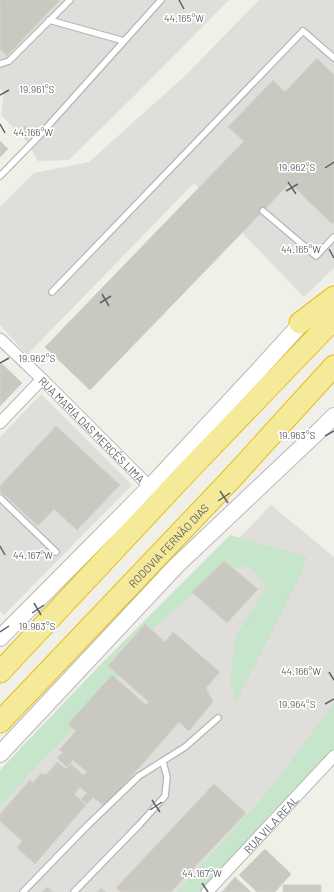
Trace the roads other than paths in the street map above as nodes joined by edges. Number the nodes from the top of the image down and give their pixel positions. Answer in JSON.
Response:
{"nodes":[{"id":1,"x":70,"y":0,"type":"edge"},
{"id":2,"x":161,"y":0,"type":"edge"},
{"id":3,"x":49,"y":20,"type":"junction"},
{"id":4,"x":124,"y":41,"type":"junction"},
{"id":5,"x":334,"y":58,"type":"edge"},
{"id":6,"x":0,"y":64,"type":"edge"},
{"id":7,"x":0,"y":176,"type":"edge"},
{"id":8,"x":263,"y":210,"type":"dead end"},
{"id":9,"x":334,"y":237,"type":"edge"},
{"id":10,"x":334,"y":288,"type":"edge"},
{"id":11,"x":52,"y":292,"type":"dead end"},
{"id":12,"x":334,"y":297,"type":"edge"},
{"id":13,"x":334,"y":319,"type":"edge"},
{"id":14,"x":300,"y":323,"type":"junction"},
{"id":15,"x":0,"y":339,"type":"edge"},
{"id":16,"x":334,"y":366,"type":"edge"},
{"id":17,"x":42,"y":379,"type":"junction"},
{"id":18,"x":334,"y":382,"type":"edge"},
{"id":19,"x":334,"y":416,"type":"edge"},
{"id":20,"x":0,"y":423,"type":"edge"},
{"id":21,"x":228,"y":481,"type":"junction"},
{"id":22,"x":150,"y":487,"type":"junction"},
{"id":23,"x":0,"y":498,"type":"edge"},
{"id":24,"x":56,"y":552,"type":"dead end"},
{"id":25,"x":0,"y":637,"type":"edge"},
{"id":26,"x":0,"y":672,"type":"edge"},
{"id":27,"x":218,"y":718,"type":"dead end"},
{"id":28,"x":0,"y":722,"type":"edge"},
{"id":29,"x":0,"y":754,"type":"edge"},
{"id":30,"x":334,"y":756,"type":"edge"},
{"id":31,"x":163,"y":762,"type":"junction"},
{"id":32,"x":23,"y":892,"type":"edge"},
{"id":33,"x":74,"y":892,"type":"edge"},
{"id":34,"x":207,"y":892,"type":"edge"}],
"edges":[{"from":1,"to":3,"type":"lane"},
{"from":2,"to":4,"type":"lane"},
{"from":3,"to":4,"type":"lane"},
{"from":3,"to":6,"type":"lane"},
{"from":4,"to":7,"type":"lane"},
{"from":5,"to":11,"type":"lane"},
{"from":8,"to":9,"type":"lane"},
{"from":10,"to":14,"type":"main road"},
{"from":12,"to":14,"type":"highway"},
{"from":13,"to":26,"type":"highway"},
{"from":14,"to":22,"type":"main road"},
{"from":15,"to":17,"type":"street","name":"RUA MARIA DAS MERCÊS LIMA"},
{"from":16,"to":21,"type":"highway","name":"RODOVIA FERNÃO DIAS"},
{"from":17,"to":20,"type":"street"},
{"from":17,"to":22,"type":"street","name":"RUA MARIA DAS MERCÊS LIMA"},
{"from":18,"to":21,"type":"highway"},
{"from":19,"to":29,"type":"main road","name":"RODOVIA FERNÃO DIAS"},
{"from":21,"to":28,"type":"highway","name":"RODOVIA FERNÃO DIAS"},
{"from":22,"to":25,"type":"main road"},
{"from":23,"to":24,"type":"lane"},
{"from":27,"to":31,"type":"lane"},
{"from":30,"to":34,"type":"street","name":"RUA VILA REAL"},
{"from":31,"to":32,"type":"lane"},
{"from":31,"to":33,"type":"lane"}]}
